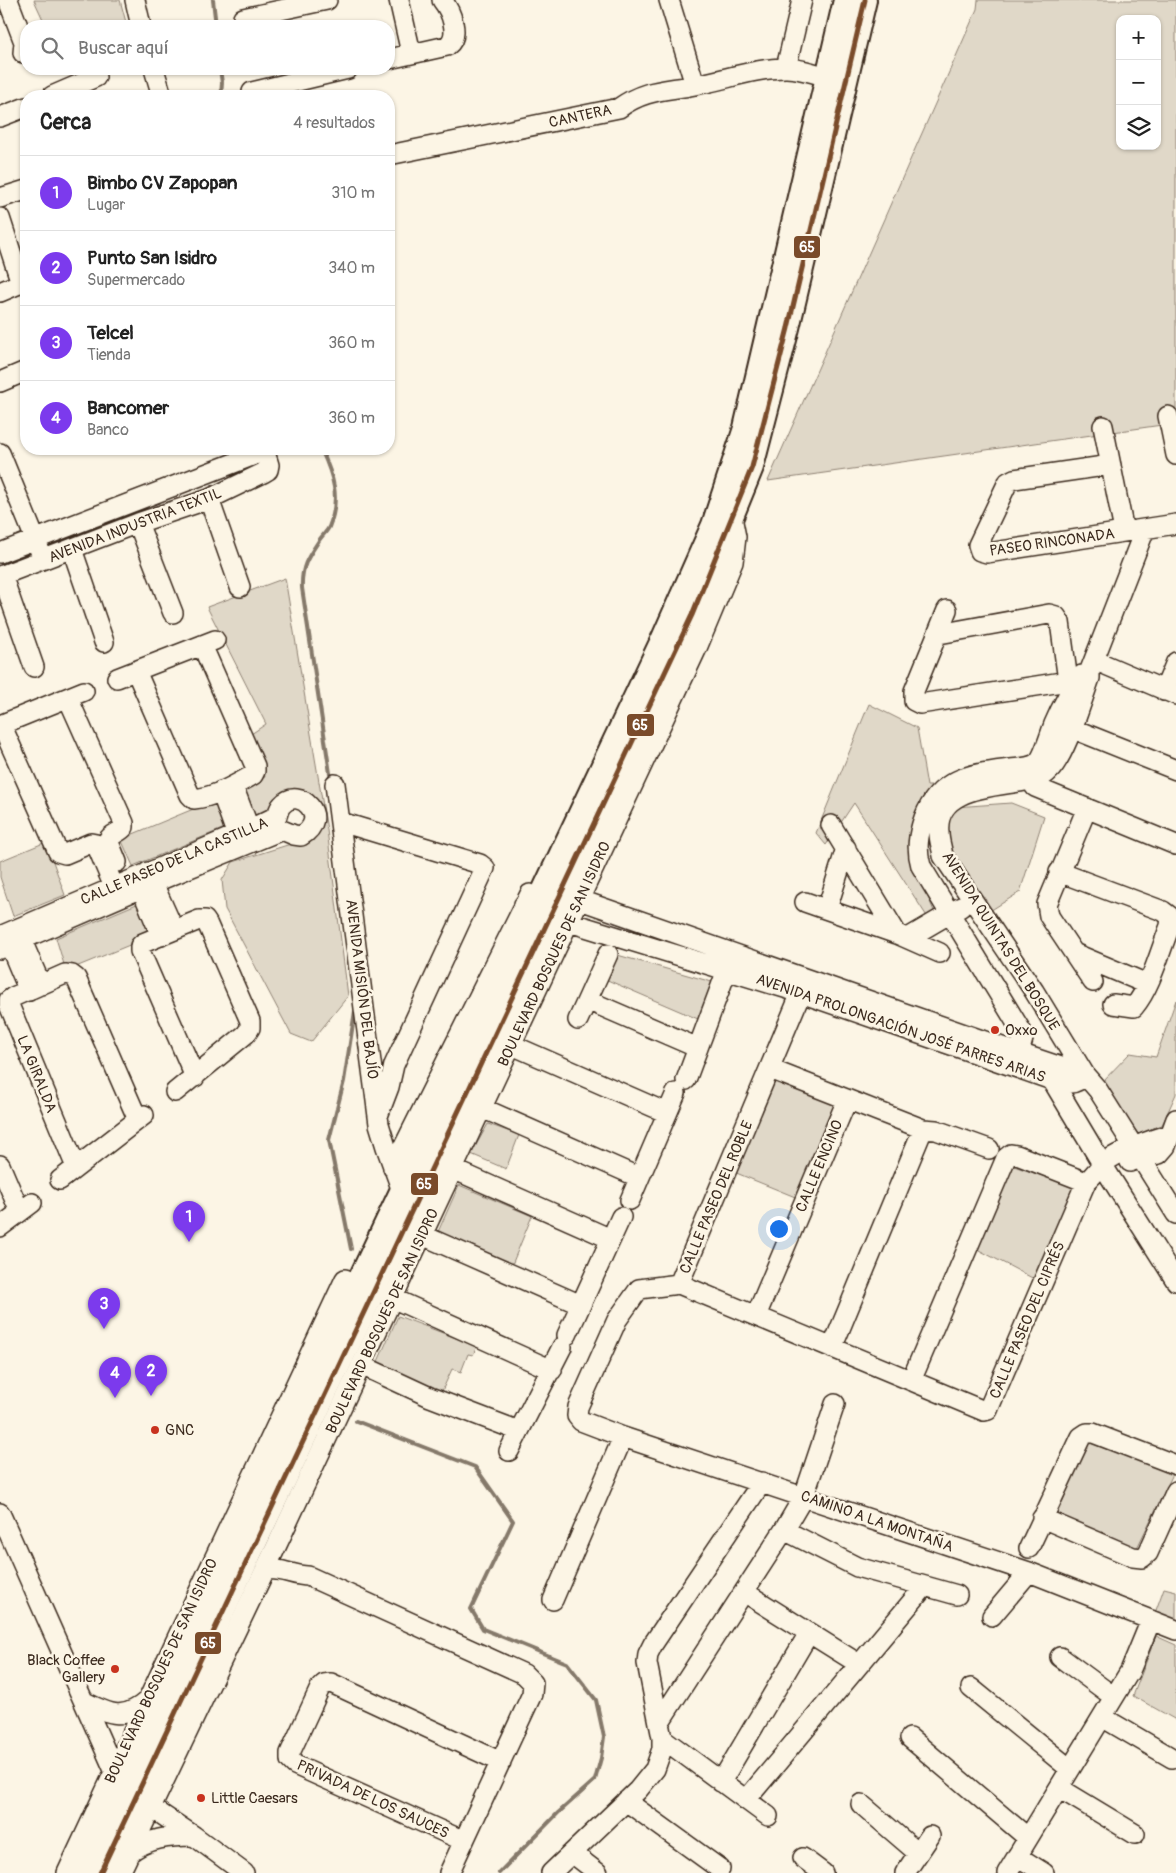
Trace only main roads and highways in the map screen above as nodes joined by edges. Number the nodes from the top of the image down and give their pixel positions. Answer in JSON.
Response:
{"nodes":[{"id":1,"x":845,"y":0,"type":"edge"},
{"id":2,"x":864,"y":0,"type":"edge"},
{"id":3,"x":555,"y":887,"type":"junction"},
{"id":4,"x":545,"y":913,"type":"junction"},
{"id":5,"x":367,"y":1288,"type":"junction"},
{"id":6,"x":132,"y":1788,"type":"junction"},
{"id":7,"x":82,"y":1873,"type":"edge"},
{"id":8,"x":100,"y":1873,"type":"edge"}],
"edges":[{"from":1,"to":3,"type":"main road","name":"BOULEVARD BOSQUES DE SAN ISIDRO"},
{"from":2,"to":3,"type":"main road","name":"BOULEVARD BOSQUES DE SAN ISIDRO"},
{"from":3,"to":4,"type":"main road","name":"BOULEVARD BOSQUES DE SAN ISIDRO"},
{"from":4,"to":5,"type":"main road","name":"BOULEVARD BOSQUES DE SAN ISIDRO"},
{"from":4,"to":5,"type":"main road","name":"BOULEVARD BOSQUES DE SAN ISIDRO"},
{"from":5,"to":6,"type":"main road","name":"BOULEVARD BOSQUES DE SAN ISIDRO"},
{"from":6,"to":7,"type":"main road","name":"BOULEVARD BOSQUES DE SAN ISIDRO"},
{"from":6,"to":8,"type":"main road","name":"BOULEVARD BOSQUES DE SAN ISIDRO"}]}
